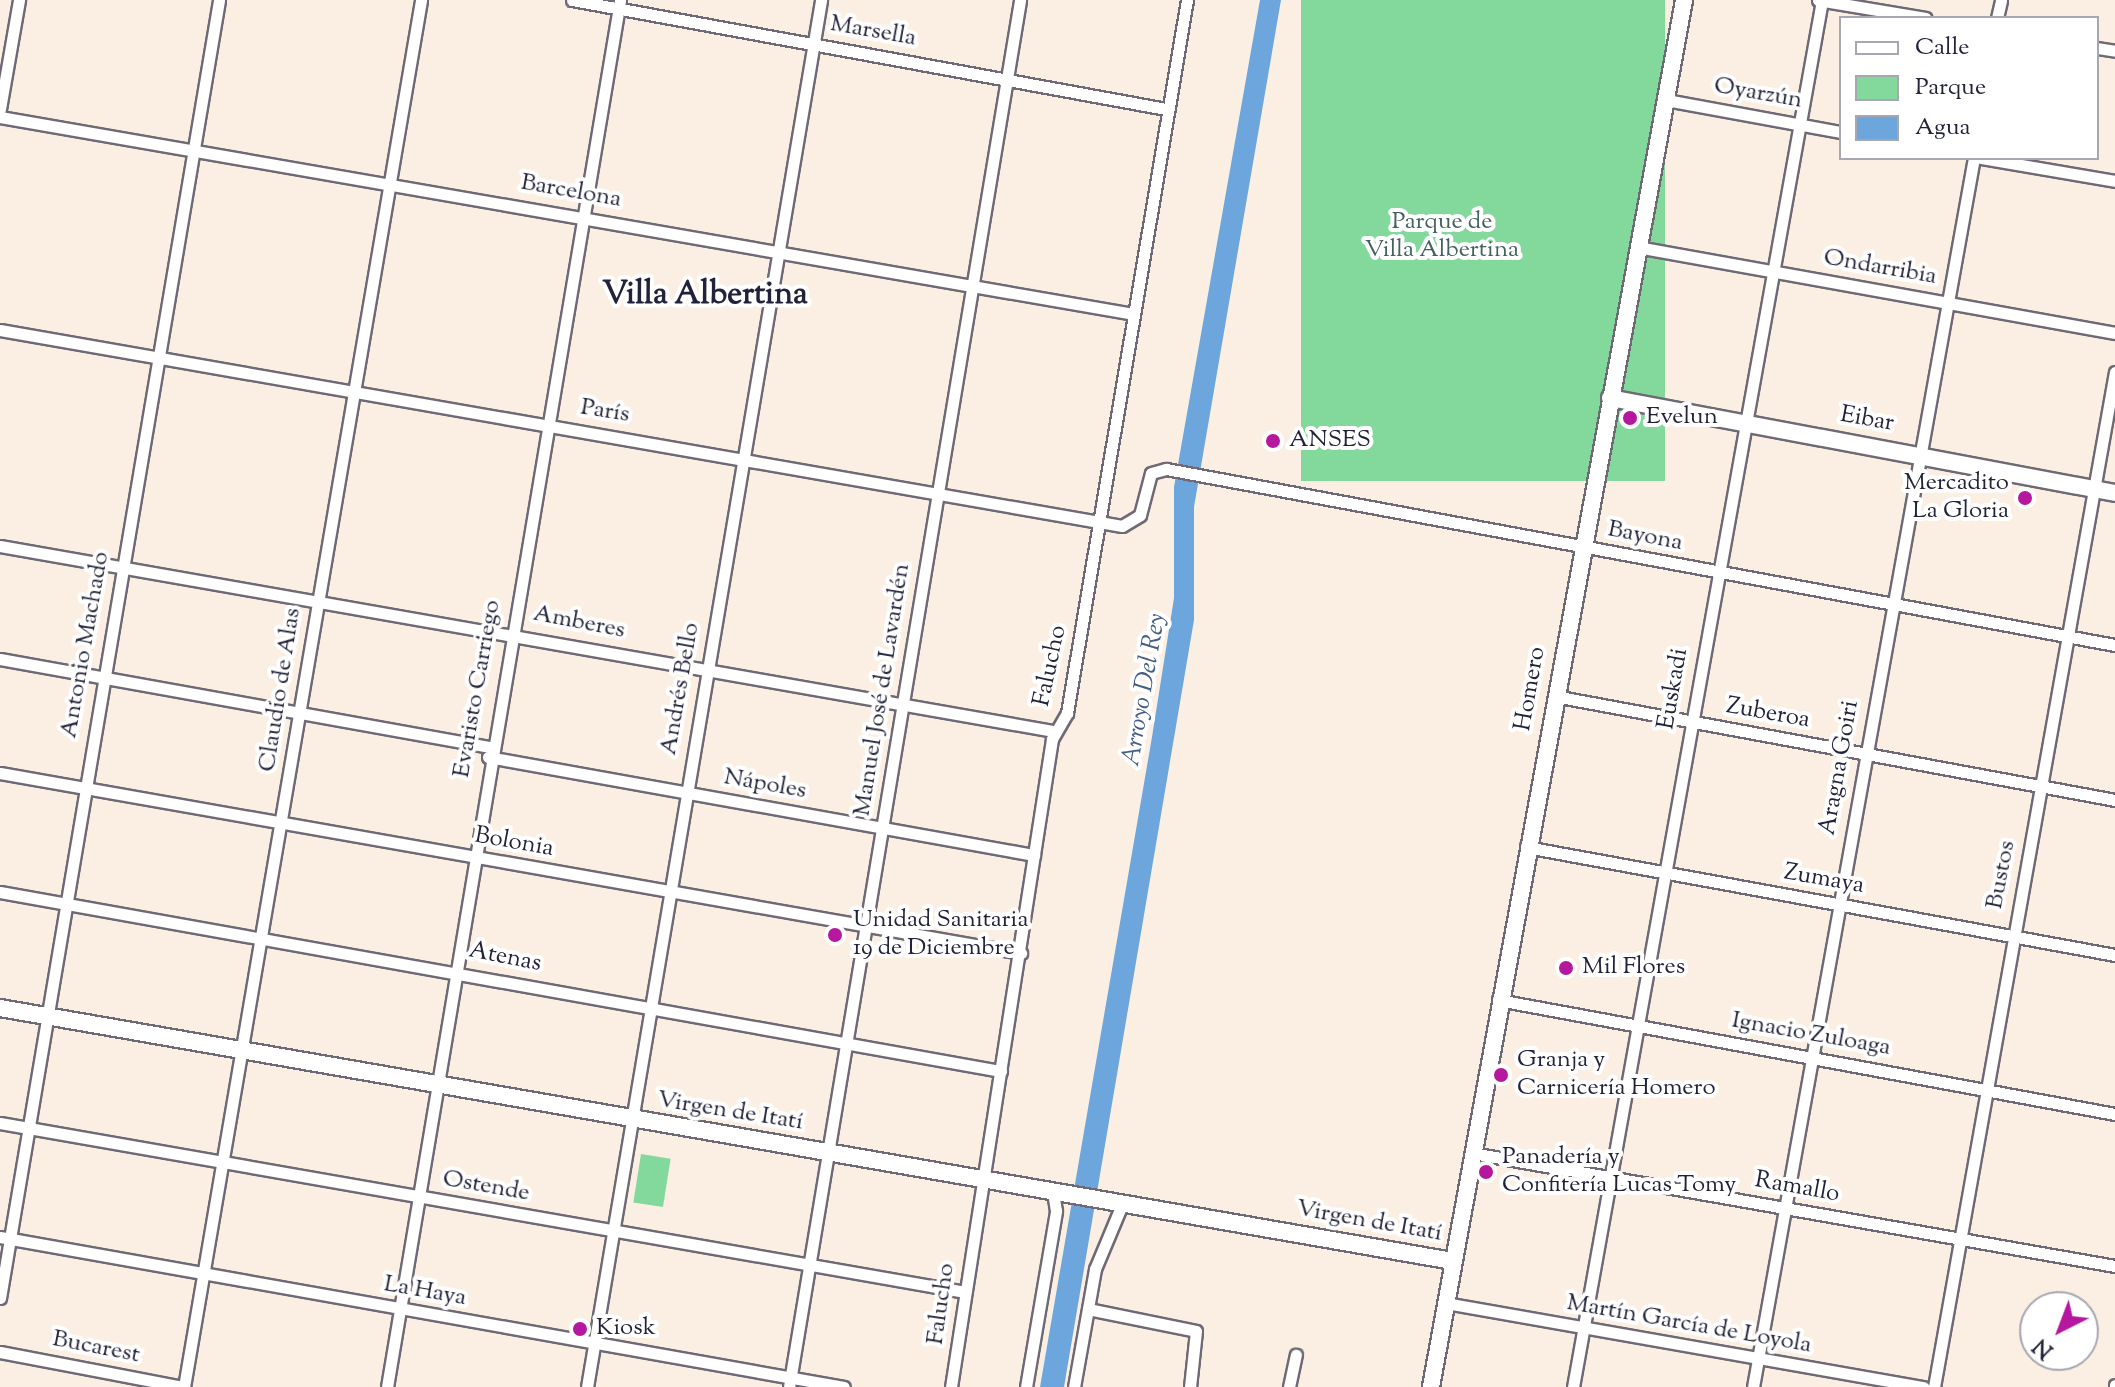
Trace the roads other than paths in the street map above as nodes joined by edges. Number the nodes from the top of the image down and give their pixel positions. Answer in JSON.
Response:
{"nodes":[{"id":1,"x":19,"y":0,"type":"edge"},
{"id":2,"x":219,"y":0,"type":"edge"},
{"id":3,"x":421,"y":0,"type":"edge"},
{"id":4,"x":572,"y":0,"type":"edge"},
{"id":5,"x":821,"y":0,"type":"edge"},
{"id":6,"x":1020,"y":0,"type":"edge"},
{"id":7,"x":1187,"y":0,"type":"edge"},
{"id":8,"x":1684,"y":0,"type":"edge"},
{"id":9,"x":1820,"y":0,"type":"edge"},
{"id":10,"x":619,"y":4,"type":"edge"},
{"id":11,"x":1913,"y":16,"type":"edge"},
{"id":12,"x":813,"y":44,"type":"junction"},
{"id":13,"x":1007,"y":79,"type":"junction"},
{"id":14,"x":1666,"y":100,"type":"junction"},
{"id":15,"x":0,"y":109,"type":"edge"},
{"id":16,"x":1166,"y":109,"type":"junction"},
{"id":17,"x":0,"y":117,"type":"edge"},
{"id":18,"x":1799,"y":124,"type":"junction"},
{"id":19,"x":1839,"y":132,"type":"edge"},
{"id":20,"x":193,"y":151,"type":"junction"},
{"id":21,"x":1974,"y":160,"type":"edge"},
{"id":22,"x":1993,"y":160,"type":"edge"},
{"id":23,"x":2115,"y":181,"type":"edge"},
{"id":24,"x":388,"y":183,"type":"junction"},
{"id":25,"x":585,"y":216,"type":"junction"},
{"id":26,"x":1637,"y":247,"type":"junction"},
{"id":27,"x":779,"y":252,"type":"junction"},
{"id":28,"x":1771,"y":272,"type":"junction"},
{"id":29,"x":970,"y":286,"type":"junction"},
{"id":30,"x":1948,"y":302,"type":"junction"},
{"id":31,"x":1133,"y":314,"type":"junction"},
{"id":32,"x":0,"y":330,"type":"edge"},
{"id":33,"x":2115,"y":333,"type":"edge"},
{"id":34,"x":159,"y":358,"type":"junction"},
{"id":35,"x":2115,"y":372,"type":"edge"},
{"id":36,"x":353,"y":392,"type":"junction"},
{"id":37,"x":1610,"y":398,"type":"junction"},
{"id":38,"x":1745,"y":422,"type":"junction"},
{"id":39,"x":549,"y":426,"type":"junction"},
{"id":40,"x":1921,"y":454,"type":"junction"},
{"id":41,"x":743,"y":457,"type":"junction"},
{"id":42,"x":1166,"y":469,"type":"joint"},
{"id":43,"x":2094,"y":490,"type":"junction"},
{"id":44,"x":937,"y":491,"type":"junction"},
{"id":45,"x":2115,"y":493,"type":"edge"},
{"id":46,"x":1100,"y":522,"type":"junction"},
{"id":47,"x":0,"y":546,"type":"edge"},
{"id":48,"x":1581,"y":546,"type":"junction"},
{"id":49,"x":122,"y":566,"type":"junction"},
{"id":50,"x":1717,"y":574,"type":"junction"},
{"id":51,"x":318,"y":599,"type":"junction"},
{"id":52,"x":1892,"y":603,"type":"junction"},
{"id":53,"x":509,"y":633,"type":"junction"},
{"id":54,"x":2068,"y":636,"type":"junction"},
{"id":55,"x":2115,"y":645,"type":"edge"},
{"id":56,"x":0,"y":659,"type":"edge"},
{"id":57,"x":707,"y":669,"type":"junction"},
{"id":58,"x":104,"y":677,"type":"junction"},
{"id":59,"x":1554,"y":696,"type":"junction"},
{"id":60,"x":903,"y":704,"type":"junction"},
{"id":61,"x":298,"y":714,"type":"junction"},
{"id":62,"x":1691,"y":722,"type":"junction"},
{"id":63,"x":1054,"y":731,"type":"junction"},
{"id":64,"x":489,"y":752,"type":"junction"},
{"id":65,"x":1865,"y":754,"type":"junction"},
{"id":66,"x":0,"y":773,"type":"edge"},
{"id":67,"x":84,"y":786,"type":"junction"},
{"id":68,"x":2042,"y":788,"type":"junction"},
{"id":69,"x":685,"y":793,"type":"junction"},
{"id":70,"x":2115,"y":800,"type":"edge"},
{"id":71,"x":281,"y":824,"type":"junction"},
{"id":72,"x":883,"y":829,"type":"junction"},
{"id":73,"x":1526,"y":847,"type":"junction"},
{"id":74,"x":1034,"y":855,"type":"junction"},
{"id":75,"x":473,"y":859,"type":"junction"},
{"id":76,"x":1664,"y":873,"type":"junction"},
{"id":77,"x":0,"y":892,"type":"edge"},
{"id":78,"x":670,"y":893,"type":"junction"},
{"id":79,"x":66,"y":905,"type":"junction"},
{"id":80,"x":1837,"y":905,"type":"junction"},
{"id":81,"x":866,"y":926,"type":"junction"},
{"id":82,"x":2013,"y":935,"type":"junction"},
{"id":83,"x":264,"y":937,"type":"junction"},
{"id":84,"x":1021,"y":953,"type":"junction"},
{"id":85,"x":2115,"y":955,"type":"edge"},
{"id":86,"x":456,"y":971,"type":"junction"},
{"id":87,"x":1498,"y":1000,"type":"junction"},
{"id":88,"x":651,"y":1007,"type":"junction"},
{"id":89,"x":0,"y":1008,"type":"edge"},
{"id":90,"x":48,"y":1017,"type":"junction"},
{"id":91,"x":1636,"y":1027,"type":"junction"},
{"id":92,"x":845,"y":1043,"type":"junction"},
{"id":93,"x":243,"y":1050,"type":"junction"},
{"id":94,"x":1809,"y":1056,"type":"junction"},
{"id":95,"x":1001,"y":1071,"type":"junction"},
{"id":96,"x":438,"y":1086,"type":"junction"},
{"id":97,"x":1986,"y":1089,"type":"junction"},
{"id":98,"x":2115,"y":1114,"type":"edge"},
{"id":99,"x":633,"y":1120,"type":"junction"},
{"id":100,"x":0,"y":1123,"type":"edge"},
{"id":101,"x":30,"y":1129,"type":"junction"},
{"id":102,"x":828,"y":1152,"type":"junction"},
{"id":103,"x":1472,"y":1153,"type":"junction"},
{"id":104,"x":225,"y":1163,"type":"junction"},
{"id":105,"x":1613,"y":1177,"type":"junction"},
{"id":106,"x":984,"y":1181,"type":"junction"},
{"id":107,"x":1058,"y":1194,"type":"junction"},
{"id":108,"x":420,"y":1198,"type":"junction"},
{"id":109,"x":1117,"y":1201,"type":"junction"},
{"id":110,"x":1784,"y":1209,"type":"junction"},
{"id":111,"x":614,"y":1232,"type":"junction"},
{"id":112,"x":5,"y":1238,"type":"edge"},
{"id":113,"x":1962,"y":1239,"type":"junction"},
{"id":114,"x":1453,"y":1261,"type":"junction"},
{"id":115,"x":810,"y":1266,"type":"junction"},
{"id":116,"x":2115,"y":1266,"type":"edge"},
{"id":117,"x":205,"y":1274,"type":"junction"},
{"id":118,"x":965,"y":1292,"type":"junction"},
{"id":119,"x":0,"y":1298,"type":"edge"},
{"id":120,"x":1446,"y":1303,"type":"junction"},
{"id":121,"x":1088,"y":1309,"type":"junction"},
{"id":122,"x":400,"y":1311,"type":"junction"},
{"id":123,"x":1584,"y":1329,"type":"junction"},
{"id":124,"x":595,"y":1343,"type":"junction"},
{"id":125,"x":0,"y":1352,"type":"edge"},
{"id":126,"x":1296,"y":1355,"type":"dead end"},
{"id":127,"x":1758,"y":1361,"type":"junction"},
{"id":128,"x":790,"y":1382,"type":"edge"},
{"id":129,"x":184,"y":1387,"type":"edge"},
{"id":130,"x":387,"y":1387,"type":"edge"},
{"id":131,"x":587,"y":1387,"type":"edge"},
{"id":132,"x":844,"y":1387,"type":"edge"},
{"id":133,"x":951,"y":1387,"type":"edge"},
{"id":134,"x":1026,"y":1387,"type":"edge"},
{"id":135,"x":1074,"y":1387,"type":"edge"},
{"id":136,"x":1190,"y":1387,"type":"edge"},
{"id":137,"x":1289,"y":1387,"type":"edge"},
{"id":138,"x":1431,"y":1387,"type":"edge"},
{"id":139,"x":1573,"y":1387,"type":"edge"},
{"id":140,"x":1753,"y":1387,"type":"edge"},
{"id":141,"x":1924,"y":1387,"type":"edge"},
{"id":142,"x":1934,"y":1387,"type":"edge"}],
"edges":[{"from":1,"to":15,"type":"street"},
{"from":2,"to":20,"type":"street","name":"Antonio Machado"},
{"from":3,"to":24,"type":"street","name":"Claudio de Alas"},
{"from":4,"to":10,"type":"street","name":"Marsella"},
{"from":5,"to":12,"type":"street","name":"Andrés Bello"},
{"from":6,"to":13,"type":"street","name":"Manuel José de Lavardén"},
{"from":7,"to":16,"type":"street","name":"Falucho"},
{"from":8,"to":14,"type":"street","name":"Homero"},
{"from":9,"to":11,"type":"street"},
{"from":9,"to":18,"type":"street","name":"Euskadi"},
{"from":10,"to":12,"type":"street","name":"Marsella"},
{"from":10,"to":25,"type":"street","name":"Evaristo Carriego"},
{"from":12,"to":13,"type":"street","name":"Marsella"},
{"from":12,"to":27,"type":"street","name":"Andrés Bello"},
{"from":13,"to":16,"type":"street","name":"Marsella"},
{"from":13,"to":29,"type":"street","name":"Manuel José de Lavardén"},
{"from":14,"to":18,"type":"street","name":"Oyarzún"},
{"from":14,"to":26,"type":"street","name":"Homero"},
{"from":16,"to":31,"type":"street","name":"Falucho"},
{"from":17,"to":20,"type":"street","name":"Barcelona"},
{"from":18,"to":19,"type":"street","name":"Oyarzún"},
{"from":18,"to":28,"type":"street","name":"Euskadi"},
{"from":20,"to":24,"type":"street","name":"Barcelona"},
{"from":20,"to":34,"type":"street","name":"Antonio Machado"},
{"from":21,"to":30,"type":"street","name":"Aragna Goiri"},
{"from":22,"to":23,"type":"street"},
{"from":24,"to":25,"type":"street","name":"Barcelona"},
{"from":24,"to":36,"type":"street","name":"Claudio de Alas"},
{"from":25,"to":27,"type":"street","name":"Barcelona"},
{"from":25,"to":39,"type":"street","name":"Evaristo Carriego"},
{"from":26,"to":28,"type":"street","name":"Ondarribia"},
{"from":26,"to":37,"type":"street","name":"Homero"},
{"from":27,"to":29,"type":"street","name":"Barcelona"},
{"from":27,"to":41,"type":"street","name":"Andrés Bello"},
{"from":28,"to":30,"type":"street","name":"Ondarribia"},
{"from":28,"to":38,"type":"street","name":"Euskadi"},
{"from":29,"to":31,"type":"street","name":"Barcelona"},
{"from":29,"to":44,"type":"street","name":"Manuel José de Lavardén"},
{"from":30,"to":33,"type":"street","name":"Ondarribia"},
{"from":30,"to":40,"type":"street","name":"Aragna Goiri"},
{"from":31,"to":46,"type":"street","name":"Falucho"},
{"from":32,"to":34,"type":"street","name":"París"},
{"from":34,"to":36,"type":"street","name":"París"},
{"from":34,"to":49,"type":"street","name":"Antonio Machado"},
{"from":35,"to":43,"type":"street","name":"Bustos"},
{"from":36,"to":39,"type":"street","name":"París"},
{"from":36,"to":51,"type":"street","name":"Claudio de Alas"},
{"from":37,"to":38,"type":"street","name":"Eibar"},
{"from":37,"to":48,"type":"street","name":"Homero"},
{"from":38,"to":40,"type":"street","name":"Eibar"},
{"from":38,"to":50,"type":"street","name":"Euskadi"},
{"from":39,"to":41,"type":"street","name":"París"},
{"from":39,"to":53,"type":"street","name":"Evaristo Carriego"},
{"from":40,"to":43,"type":"street","name":"Eibar"},
{"from":40,"to":52,"type":"street","name":"Aragna Goiri"},
{"from":41,"to":44,"type":"street","name":"París"},
{"from":41,"to":57,"type":"street","name":"Andrés Bello"},
{"from":42,"to":46,"type":"street","name":"París"},
{"from":42,"to":48,"type":"street","name":"Bayona"},
{"from":43,"to":45,"type":"street","name":"Eibar"},
{"from":43,"to":54,"type":"street","name":"Bustos"},
{"from":44,"to":46,"type":"street","name":"París"},
{"from":44,"to":60,"type":"street","name":"Manuel José de Lavardén"},
{"from":46,"to":63,"type":"street","name":"Falucho"},
{"from":47,"to":49,"type":"street","name":"Amberes"},
{"from":48,"to":50,"type":"street","name":"Bayona"},
{"from":48,"to":59,"type":"street","name":"Homero"},
{"from":49,"to":51,"type":"street","name":"Amberes"},
{"from":49,"to":58,"type":"street","name":"Antonio Machado"},
{"from":50,"to":52,"type":"street","name":"Bayona"},
{"from":50,"to":62,"type":"street","name":"Euskadi"},
{"from":51,"to":53,"type":"street","name":"Amberes"},
{"from":51,"to":61,"type":"street","name":"Claudio de Alas"},
{"from":52,"to":54,"type":"street","name":"Bayona"},
{"from":52,"to":65,"type":"street","name":"Aragna Goiri"},
{"from":53,"to":57,"type":"street","name":"Amberes"},
{"from":53,"to":64,"type":"street","name":"Evaristo Carriego"},
{"from":54,"to":55,"type":"street","name":"Bayona"},
{"from":54,"to":68,"type":"street","name":"Bustos"},
{"from":56,"to":58,"type":"street","name":"Nápoles"},
{"from":57,"to":60,"type":"street","name":"Amberes"},
{"from":57,"to":69,"type":"street","name":"Andrés Bello"},
{"from":58,"to":61,"type":"street","name":"Nápoles"},
{"from":58,"to":67,"type":"street","name":"Antonio Machado"},
{"from":59,"to":62,"type":"street","name":"Zuberoa"},
{"from":59,"to":73,"type":"street","name":"Homero"},
{"from":60,"to":63,"type":"street","name":"Amberes"},
{"from":60,"to":72,"type":"street","name":"Manuel José de Lavardén"},
{"from":61,"to":64,"type":"street","name":"Nápoles"},
{"from":61,"to":71,"type":"street","name":"Claudio de Alas"},
{"from":62,"to":65,"type":"street","name":"Zuberoa"},
{"from":62,"to":76,"type":"street","name":"Euskadi"},
{"from":63,"to":74,"type":"street","name":"Falucho"},
{"from":64,"to":69,"type":"street","name":"Nápoles"},
{"from":64,"to":75,"type":"street","name":"Evaristo Carriego"},
{"from":65,"to":68,"type":"street","name":"Zuberoa"},
{"from":65,"to":80,"type":"street","name":"Aragna Goiri"},
{"from":66,"to":67,"type":"street","name":"Bolonia"},
{"from":67,"to":71,"type":"street","name":"Bolonia"},
{"from":67,"to":79,"type":"street","name":"Antonio Machado"},
{"from":68,"to":70,"type":"street","name":"Zuberoa"},
{"from":68,"to":82,"type":"street","name":"Bustos"},
{"from":69,"to":72,"type":"street","name":"Nápoles"},
{"from":69,"to":78,"type":"street","name":"Andrés Bello"},
{"from":71,"to":75,"type":"street","name":"Bolonia"},
{"from":71,"to":83,"type":"street","name":"Claudio de Alas"},
{"from":72,"to":74,"type":"street","name":"Nápoles"},
{"from":72,"to":81,"type":"street","name":"Manuel José de Lavardén"},
{"from":73,"to":76,"type":"street","name":"Zumaya"},
{"from":73,"to":87,"type":"street","name":"Homero"},
{"from":74,"to":84,"type":"street","name":"Falucho"},
{"from":75,"to":78,"type":"street","name":"Bolonia"},
{"from":75,"to":86,"type":"street","name":"Evaristo Carriego"},
{"from":76,"to":80,"type":"street","name":"Zumaya"},
{"from":76,"to":91,"type":"street","name":"Euskadi"},
{"from":77,"to":79,"type":"street","name":"Atenas"},
{"from":78,"to":81,"type":"street","name":"Bolonia"},
{"from":78,"to":88,"type":"street","name":"Andrés Bello"},
{"from":79,"to":83,"type":"street","name":"Atenas"},
{"from":79,"to":90,"type":"street","name":"Antonio Machado"},
{"from":80,"to":82,"type":"street","name":"Zumaya"},
{"from":80,"to":94,"type":"street","name":"Aragna Goiri"},
{"from":81,"to":84,"type":"street","name":"Bolonia"},
{"from":81,"to":92,"type":"street","name":"Manuel José de Lavardén"},
{"from":82,"to":85,"type":"street","name":"Zumaya"},
{"from":82,"to":97,"type":"street","name":"Bustos"},
{"from":83,"to":86,"type":"street","name":"Atenas"},
{"from":83,"to":93,"type":"street","name":"Claudio de Alas"},
{"from":84,"to":95,"type":"street","name":"Falucho"},
{"from":86,"to":88,"type":"street","name":"Atenas"},
{"from":86,"to":96,"type":"street","name":"Evaristo Carriego"},
{"from":87,"to":91,"type":"street","name":"Ignacio Zuloaga"},
{"from":87,"to":103,"type":"street","name":"Homero"},
{"from":88,"to":92,"type":"street","name":"Atenas"},
{"from":88,"to":99,"type":"street","name":"Andrés Bello"},
{"from":89,"to":90,"type":"street","name":"Virgen de Itatí"},
{"from":90,"to":93,"type":"street","name":"Virgen de Itatí"},
{"from":90,"to":101,"type":"street","name":"Antonio Machado"},
{"from":91,"to":94,"type":"street","name":"Ignacio Zuloaga"},
{"from":91,"to":105,"type":"street","name":"Euskadi"},
{"from":92,"to":95,"type":"street","name":"Atenas"},
{"from":92,"to":102,"type":"street","name":"Manuel José de Lavardén"},
{"from":93,"to":96,"type":"street","name":"Virgen de Itatí"},
{"from":93,"to":104,"type":"street","name":"Claudio de Alas"},
{"from":94,"to":97,"type":"street","name":"Ignacio Zuloaga"},
{"from":94,"to":110,"type":"street","name":"Aragna Goiri"},
{"from":95,"to":106,"type":"street","name":"Falucho"},
{"from":96,"to":99,"type":"street","name":"Virgen de Itatí"},
{"from":96,"to":108,"type":"street","name":"Evaristo Carriego"},
{"from":97,"to":98,"type":"street","name":"Ignacio Zuloaga"},
{"from":97,"to":113,"type":"street","name":"Bustos"},
{"from":99,"to":102,"type":"street","name":"Virgen de Itatí"},
{"from":99,"to":111,"type":"street","name":"Andrés Bello"},
{"from":100,"to":101,"type":"street","name":"Ostende"},
{"from":101,"to":104,"type":"street","name":"Ostende"},
{"from":101,"to":112,"type":"street","name":"Antonio Machado"},
{"from":102,"to":106,"type":"street","name":"Virgen de Itatí"},
{"from":102,"to":115,"type":"street","name":"Manuel José de Lavardén"},
{"from":103,"to":105,"type":"street","name":"Ramallo"},
{"from":103,"to":114,"type":"street","name":"Homero"},
{"from":104,"to":108,"type":"street","name":"Ostende"},
{"from":104,"to":117,"type":"street","name":"Claudio de Alas"},
{"from":105,"to":110,"type":"street","name":"Ramallo"},
{"from":105,"to":123,"type":"street","name":"Euskadi"},
{"from":106,"to":107,"type":"street","name":"Virgen de Itatí"},
{"from":106,"to":118,"type":"street","name":"Falucho"},
{"from":107,"to":109,"type":"street","name":"Virgen de Itatí"},
{"from":107,"to":134,"type":"street"},
{"from":108,"to":111,"type":"street","name":"Ostende"},
{"from":108,"to":122,"type":"street","name":"Evaristo Carriego"},
{"from":109,"to":114,"type":"street","name":"Virgen de Itatí"},
{"from":109,"to":121,"type":"street"},
{"from":110,"to":113,"type":"street","name":"Ramallo"},
{"from":110,"to":127,"type":"street","name":"Aragna Goiri"},
{"from":111,"to":115,"type":"street","name":"Ostende"},
{"from":111,"to":124,"type":"street","name":"Andrés Bello"},
{"from":112,"to":117,"type":"street","name":"La Haya"},
{"from":112,"to":119,"type":"street","name":"Antonio Machado"},
{"from":113,"to":116,"type":"street","name":"Ramallo"},
{"from":113,"to":142,"type":"street","name":"Bustos"},
{"from":114,"to":120,"type":"street","name":"Homero"},
{"from":115,"to":118,"type":"street","name":"Ostende"},
{"from":115,"to":128,"type":"street","name":"Manuel José de Lavardén"},
{"from":117,"to":122,"type":"street","name":"La Haya"},
{"from":117,"to":129,"type":"street","name":"Claudio de Alas"},
{"from":118,"to":133,"type":"street","name":"Falucho"},
{"from":120,"to":123,"type":"street","name":"Martín García de Loyola"},
{"from":120,"to":138,"type":"street","name":"Homero"},
{"from":121,"to":135,"type":"street"},
{"from":121,"to":136,"type":"street"},
{"from":122,"to":124,"type":"street","name":"La Haya"},
{"from":122,"to":130,"type":"street","name":"Evaristo Carriego"},
{"from":123,"to":127,"type":"street","name":"Martín García de Loyola"},
{"from":123,"to":139,"type":"street","name":"Euskadi"},
{"from":124,"to":128,"type":"street","name":"La Haya"},
{"from":124,"to":131,"type":"street","name":"Andrés Bello"},
{"from":125,"to":129,"type":"street","name":"Bucarest"},
{"from":126,"to":137,"type":"street"},
{"from":127,"to":140,"type":"street","name":"Aragna Goiri"},
{"from":127,"to":141,"type":"street","name":"Martín García de Loyola"},
{"from":128,"to":132,"type":"street","name":"La Haya"}]}
